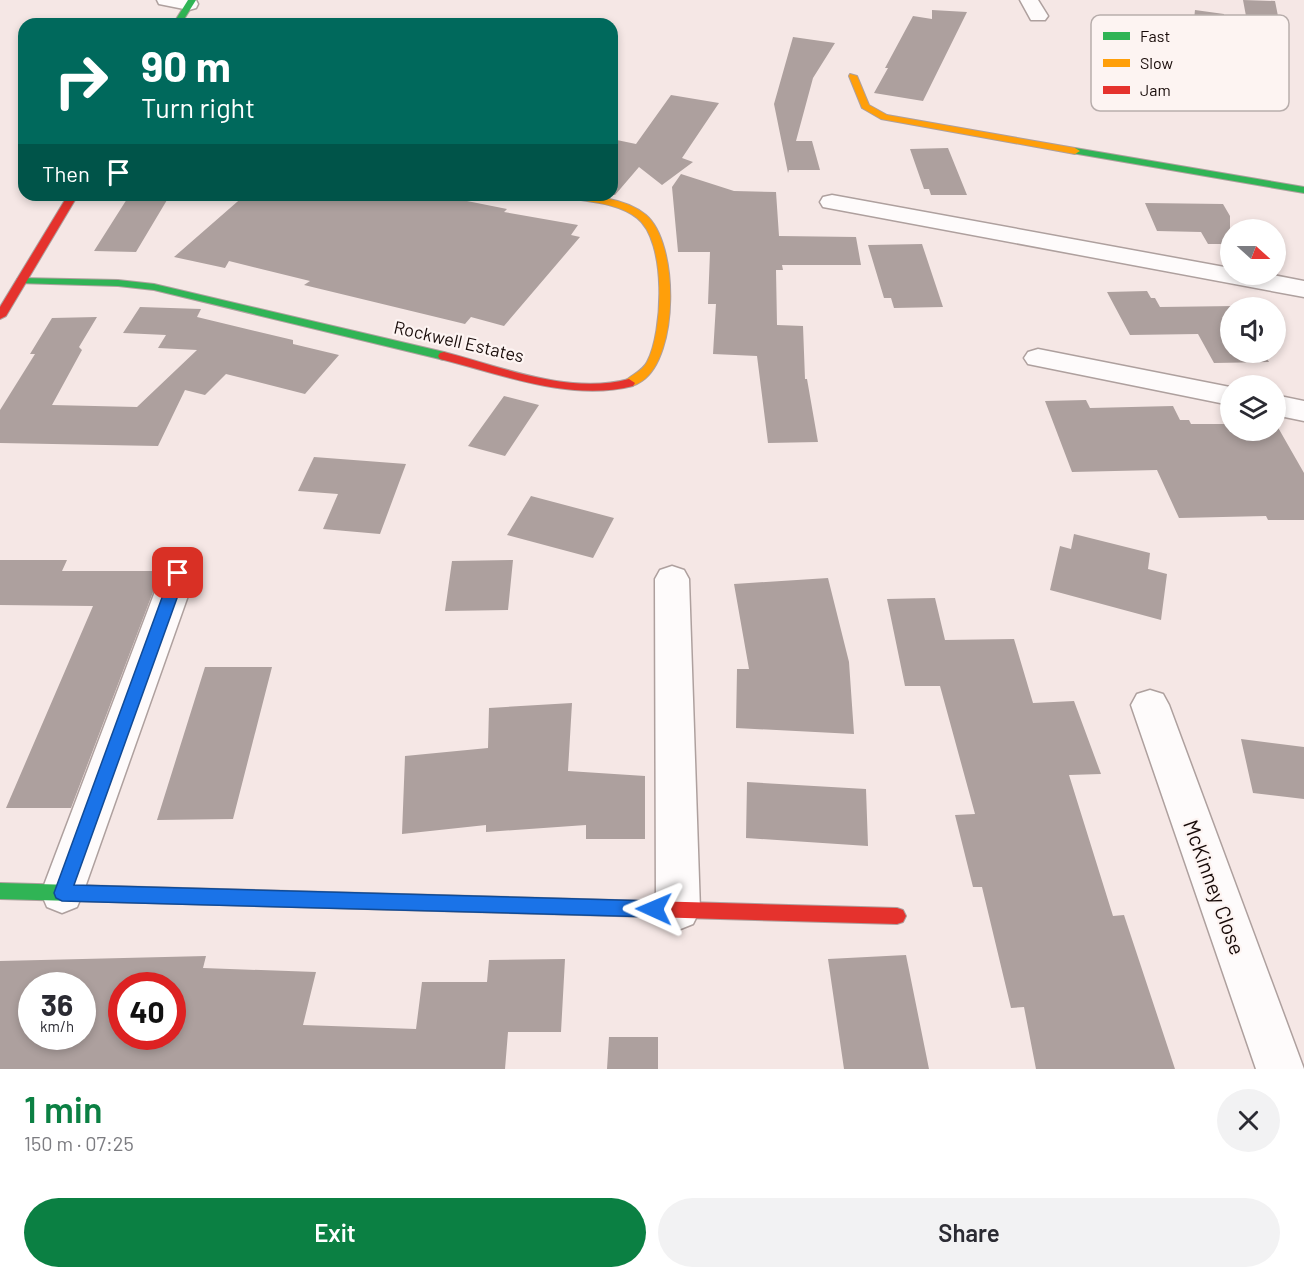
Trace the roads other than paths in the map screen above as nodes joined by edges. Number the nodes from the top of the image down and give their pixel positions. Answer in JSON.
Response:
{"nodes":[{"id":1,"x":166,"y":0,"type":"edge"},
{"id":2,"x":190,"y":2,"type":"edge"},
{"id":3,"x":181,"y":18,"type":"edge"},
{"id":4,"x":853,"y":76,"type":"dead end"},
{"id":5,"x":1304,"y":190,"type":"edge"},
{"id":6,"x":70,"y":201,"type":"edge"},
{"id":7,"x":595,"y":201,"type":"edge"},
{"id":8,"x":831,"y":202,"type":"dead end"},
{"id":9,"x":21,"y":281,"type":"junction"},
{"id":10,"x":1304,"y":289,"type":"edge"},
{"id":11,"x":0,"y":316,"type":"edge"},
{"id":12,"x":1038,"y":358,"type":"dead end"},
{"id":13,"x":1220,"y":394,"type":"edge"},
{"id":14,"x":1286,"y":407,"type":"edge"},
{"id":15,"x":1304,"y":411,"type":"edge"},
{"id":16,"x":178,"y":573,"type":"dead end"},
{"id":17,"x":672,"y":579,"type":"dead end"},
{"id":18,"x":1150,"y":705,"type":"dead end"},
{"id":19,"x":0,"y":891,"type":"edge"},
{"id":20,"x":62,"y":893,"type":"junction"},
{"id":21,"x":678,"y":910,"type":"junction"},
{"id":22,"x":897,"y":916,"type":"dead end"},
{"id":23,"x":1280,"y":1069,"type":"edge"}],
"edges":[{"from":1,"to":2,"type":"street"},
{"from":2,"to":3,"type":"street"},
{"from":4,"to":5,"type":"street"},
{"from":6,"to":9,"type":"street"},
{"from":7,"to":9,"type":"street","name":"Rockwell Estates"},
{"from":8,"to":10,"type":"street"},
{"from":9,"to":11,"type":"street"},
{"from":12,"to":13,"type":"street"},
{"from":14,"to":15,"type":"street"},
{"from":16,"to":20,"type":"street"},
{"from":17,"to":21,"type":"street"},
{"from":18,"to":23,"type":"street","name":"McKinney Close"},
{"from":19,"to":20,"type":"street"},
{"from":20,"to":21,"type":"street"},
{"from":21,"to":22,"type":"street"}]}
